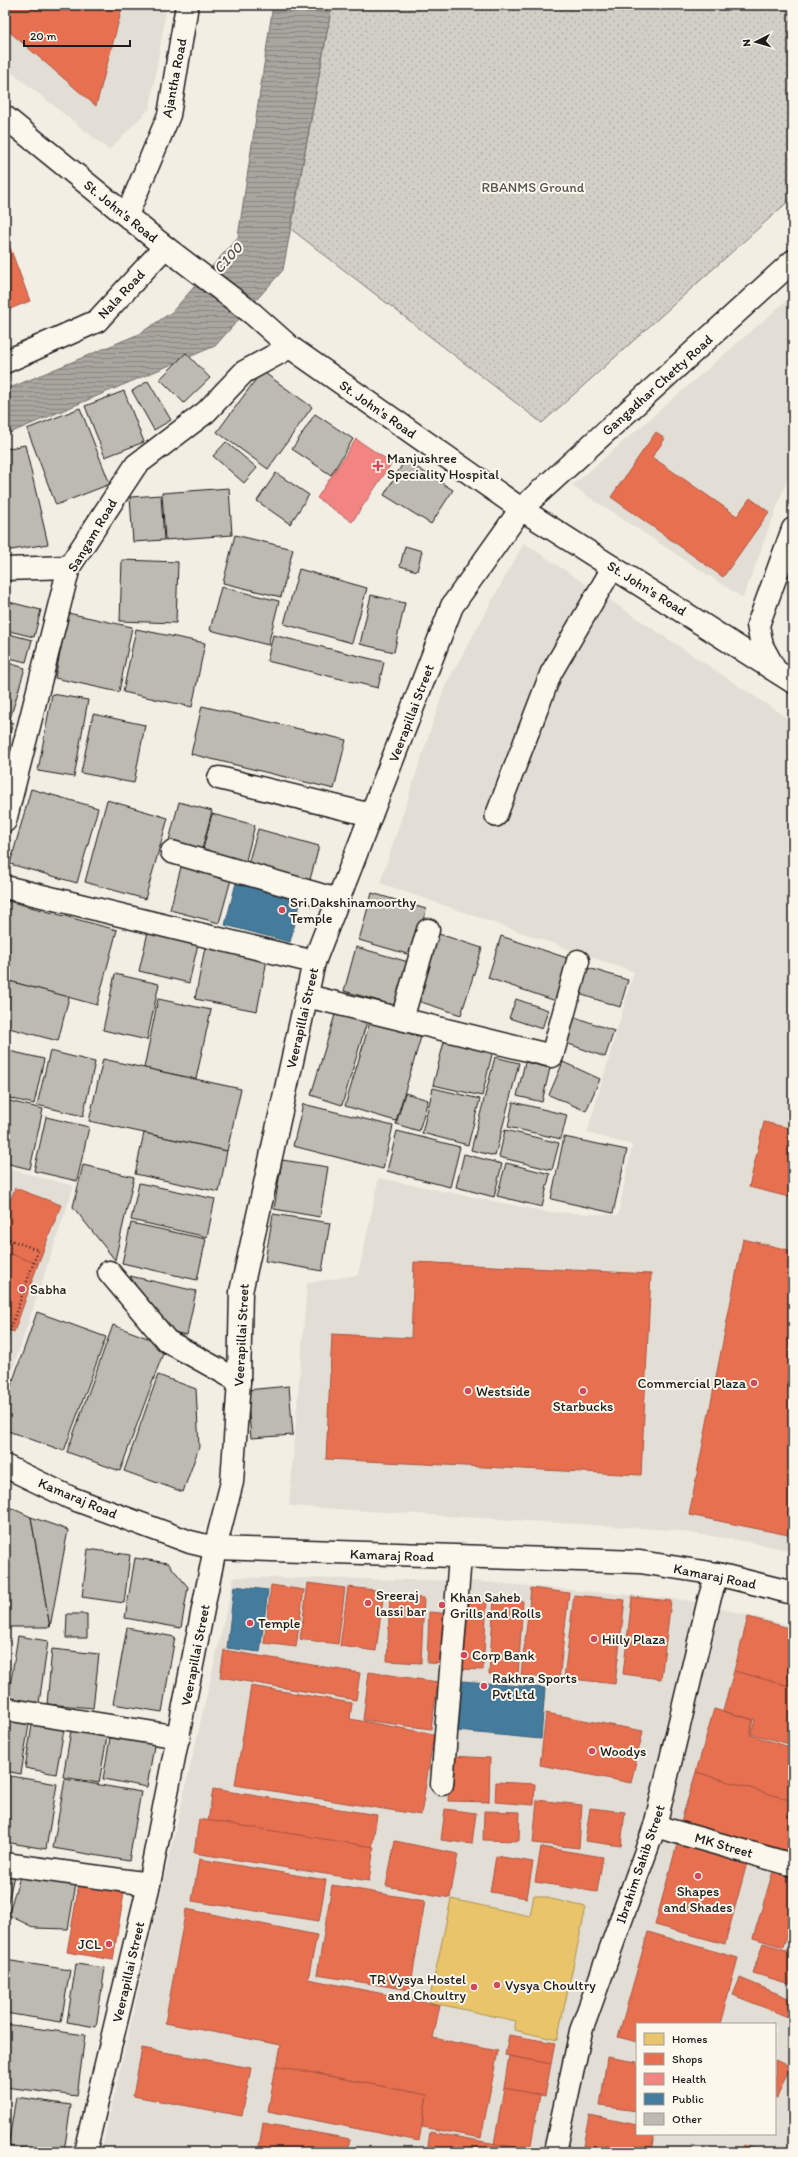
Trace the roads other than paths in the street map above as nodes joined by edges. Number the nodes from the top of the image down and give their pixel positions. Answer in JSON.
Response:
{"nodes":[{"id":1,"x":187,"y":5,"type":"edge"},
{"id":2,"x":5,"y":117,"type":"edge"},
{"id":3,"x":127,"y":215,"type":"junction"},
{"id":4,"x":165,"y":247,"type":"junction"},
{"id":5,"x":793,"y":261,"type":"edge"},
{"id":6,"x":290,"y":347,"type":"junction"},
{"id":7,"x":5,"y":362,"type":"edge"},
{"id":8,"x":521,"y":509,"type":"junction"},
{"id":9,"x":793,"y":529,"type":"edge"},
{"id":10,"x":69,"y":567,"type":"junction"},
{"id":11,"x":613,"y":567,"type":"junction"},
{"id":12,"x":5,"y":569,"type":"edge"},
{"id":13,"x":774,"y":668,"type":"junction"},
{"id":14,"x":793,"y":682,"type":"edge"},
{"id":15,"x":220,"y":778,"type":"dead end"},
{"id":16,"x":371,"y":815,"type":"junction"},
{"id":17,"x":496,"y":816,"type":"dead end"},
{"id":18,"x":5,"y":821,"type":"edge"},
{"id":19,"x":172,"y":852,"type":"dead end"},
{"id":20,"x":5,"y":887,"type":"edge"},
{"id":21,"x":338,"y":900,"type":"junction"},
{"id":22,"x":428,"y":930,"type":"dead end"},
{"id":23,"x":578,"y":961,"type":"dead end"},
{"id":24,"x":314,"y":962,"type":"junction"},
{"id":25,"x":307,"y":996,"type":"junction"},
{"id":26,"x":402,"y":1019,"type":"junction"},
{"id":27,"x":109,"y":1272,"type":"dead end"},
{"id":28,"x":239,"y":1381,"type":"junction"},
{"id":29,"x":5,"y":1466,"type":"edge"},
{"id":30,"x":216,"y":1548,"type":"junction"},
{"id":31,"x":460,"y":1557,"type":"junction"},
{"id":32,"x":717,"y":1574,"type":"junction"},
{"id":33,"x":793,"y":1592,"type":"edge"},
{"id":34,"x":5,"y":1709,"type":"edge"},
{"id":35,"x":179,"y":1737,"type":"junction"},
{"id":36,"x":442,"y":1784,"type":"dead end"},
{"id":37,"x":655,"y":1826,"type":"junction"},
{"id":38,"x":5,"y":1864,"type":"edge"},
{"id":39,"x":793,"y":1865,"type":"edge"},
{"id":40,"x":149,"y":1884,"type":"junction"},
{"id":41,"x":85,"y":2152,"type":"edge"},
{"id":42,"x":555,"y":2152,"type":"edge"}],
"edges":[{"from":1,"to":3,"type":"street","name":"Ajantha Road"},
{"from":2,"to":3,"type":"street","name":"St. John's Road"},
{"from":3,"to":4,"type":"street","name":"St. John's Road"},
{"from":4,"to":6,"type":"street","name":"St. John's Road"},
{"from":4,"to":7,"type":"street","name":"Nala Road"},
{"from":5,"to":8,"type":"street","name":"Gangadhar Chetty Road"},
{"from":6,"to":8,"type":"street","name":"St. John's Road"},
{"from":6,"to":10,"type":"street","name":"Sangam Road"},
{"from":8,"to":11,"type":"street","name":"St. John's Road"},
{"from":8,"to":16,"type":"street","name":"Veerapillai Street"},
{"from":9,"to":13,"type":"street"},
{"from":10,"to":12,"type":"street"},
{"from":10,"to":18,"type":"street","name":"Sangam Road"},
{"from":11,"to":13,"type":"street","name":"St. John's Road"},
{"from":11,"to":17,"type":"lane"},
{"from":13,"to":14,"type":"street","name":"St. John's Road"},
{"from":15,"to":16,"type":"street"},
{"from":16,"to":21,"type":"street","name":"Veerapillai Street"},
{"from":19,"to":21,"type":"street"},
{"from":20,"to":24,"type":"street"},
{"from":21,"to":24,"type":"street","name":"Veerapillai Street"},
{"from":22,"to":26,"type":"street"},
{"from":23,"to":26,"type":"street"},
{"from":24,"to":25,"type":"street","name":"Veerapillai Street"},
{"from":25,"to":26,"type":"street"},
{"from":25,"to":28,"type":"street","name":"Veerapillai Street"},
{"from":27,"to":28,"type":"street"},
{"from":28,"to":30,"type":"street","name":"Veerapillai Street"},
{"from":29,"to":30,"type":"street","name":"Kamaraj Road"},
{"from":30,"to":31,"type":"street","name":"Kamaraj Road"},
{"from":30,"to":35,"type":"street","name":"Veerapillai Street"},
{"from":31,"to":32,"type":"street","name":"Kamaraj Road"},
{"from":31,"to":36,"type":"street"},
{"from":32,"to":33,"type":"street","name":"Kamaraj Road"},
{"from":32,"to":37,"type":"street","name":"Ibrahim Sahib Street"},
{"from":34,"to":35,"type":"street"},
{"from":35,"to":40,"type":"street","name":"Veerapillai Street"},
{"from":37,"to":39,"type":"street","name":"MK Street"},
{"from":37,"to":42,"type":"street","name":"Ibrahim Sahib Street"},
{"from":38,"to":40,"type":"street"},
{"from":40,"to":41,"type":"street","name":"Veerapillai Street"}]}
